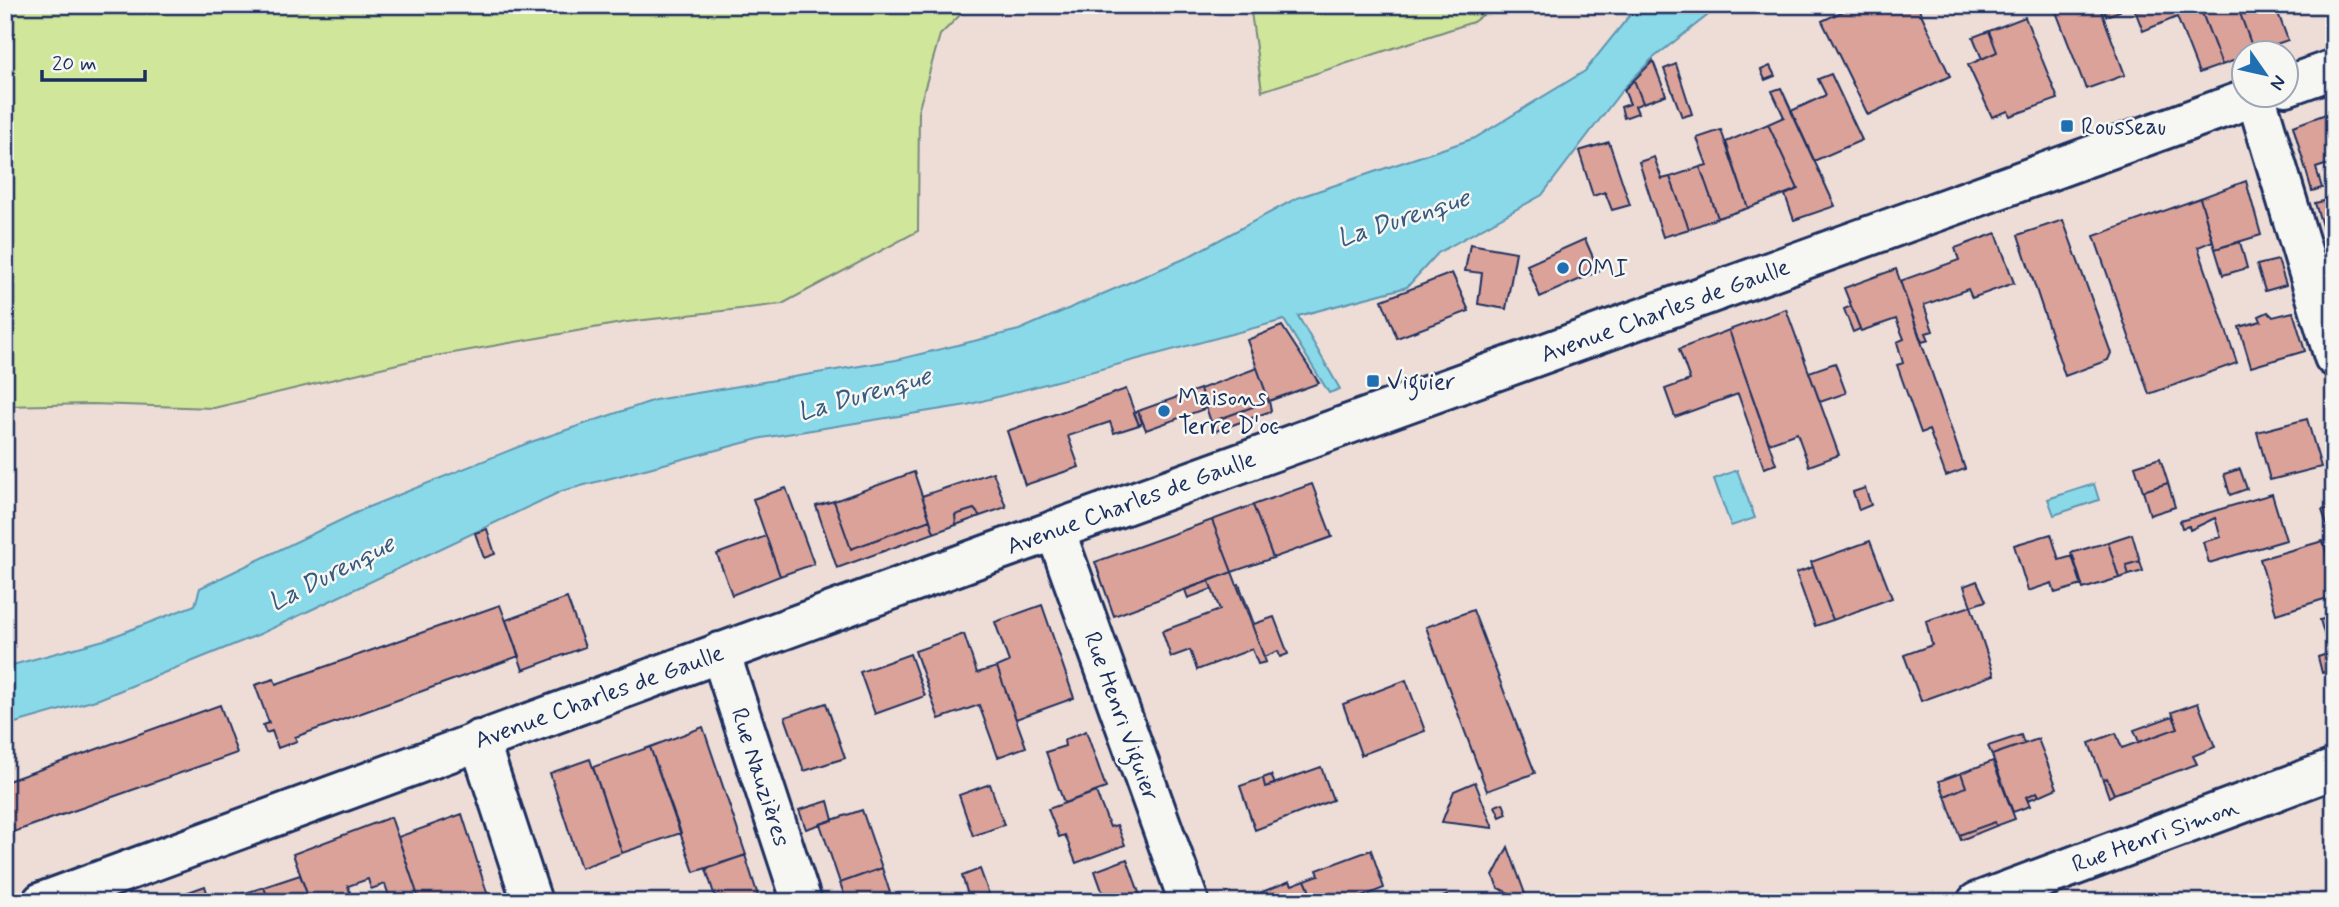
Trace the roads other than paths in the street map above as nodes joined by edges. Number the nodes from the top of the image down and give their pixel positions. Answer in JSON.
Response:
{"nodes":[{"id":1,"x":2334,"y":69,"type":"edge"},
{"id":2,"x":2300,"y":81,"type":"edge"},
{"id":3,"x":2230,"y":106,"type":"edge"},
{"id":4,"x":2272,"y":108,"type":"edge"},
{"id":5,"x":2334,"y":357,"type":"edge"},
{"id":6,"x":1055,"y":530,"type":"junction"},
{"id":7,"x":720,"y":652,"type":"junction"},
{"id":8,"x":479,"y":740,"type":"junction"},
{"id":9,"x":2334,"y":769,"type":"edge"},
{"id":10,"x":42,"y":902,"type":"edge"},
{"id":11,"x":532,"y":902,"type":"edge"},
{"id":12,"x":802,"y":902,"type":"edge"},
{"id":13,"x":1189,"y":902,"type":"edge"},
{"id":14,"x":1977,"y":902,"type":"edge"}],
"edges":[{"from":1,"to":2,"type":"main road","name":"Avenue Charles de Gaulle"},
{"from":3,"to":6,"type":"main road","name":"Avenue Charles de Gaulle"},
{"from":4,"to":5,"type":"main road"},
{"from":6,"to":7,"type":"main road","name":"Avenue Charles de Gaulle"},
{"from":6,"to":13,"type":"main road","name":"Rue Henri Viguier"},
{"from":7,"to":8,"type":"main road","name":"Avenue Charles de Gaulle"},
{"from":7,"to":12,"type":"main road","name":"Rue Nauzières"},
{"from":8,"to":10,"type":"main road","name":"Avenue Charles de Gaulle"},
{"from":8,"to":11,"type":"main road"},
{"from":9,"to":14,"type":"main road","name":"Rue Henri Simon"}]}
